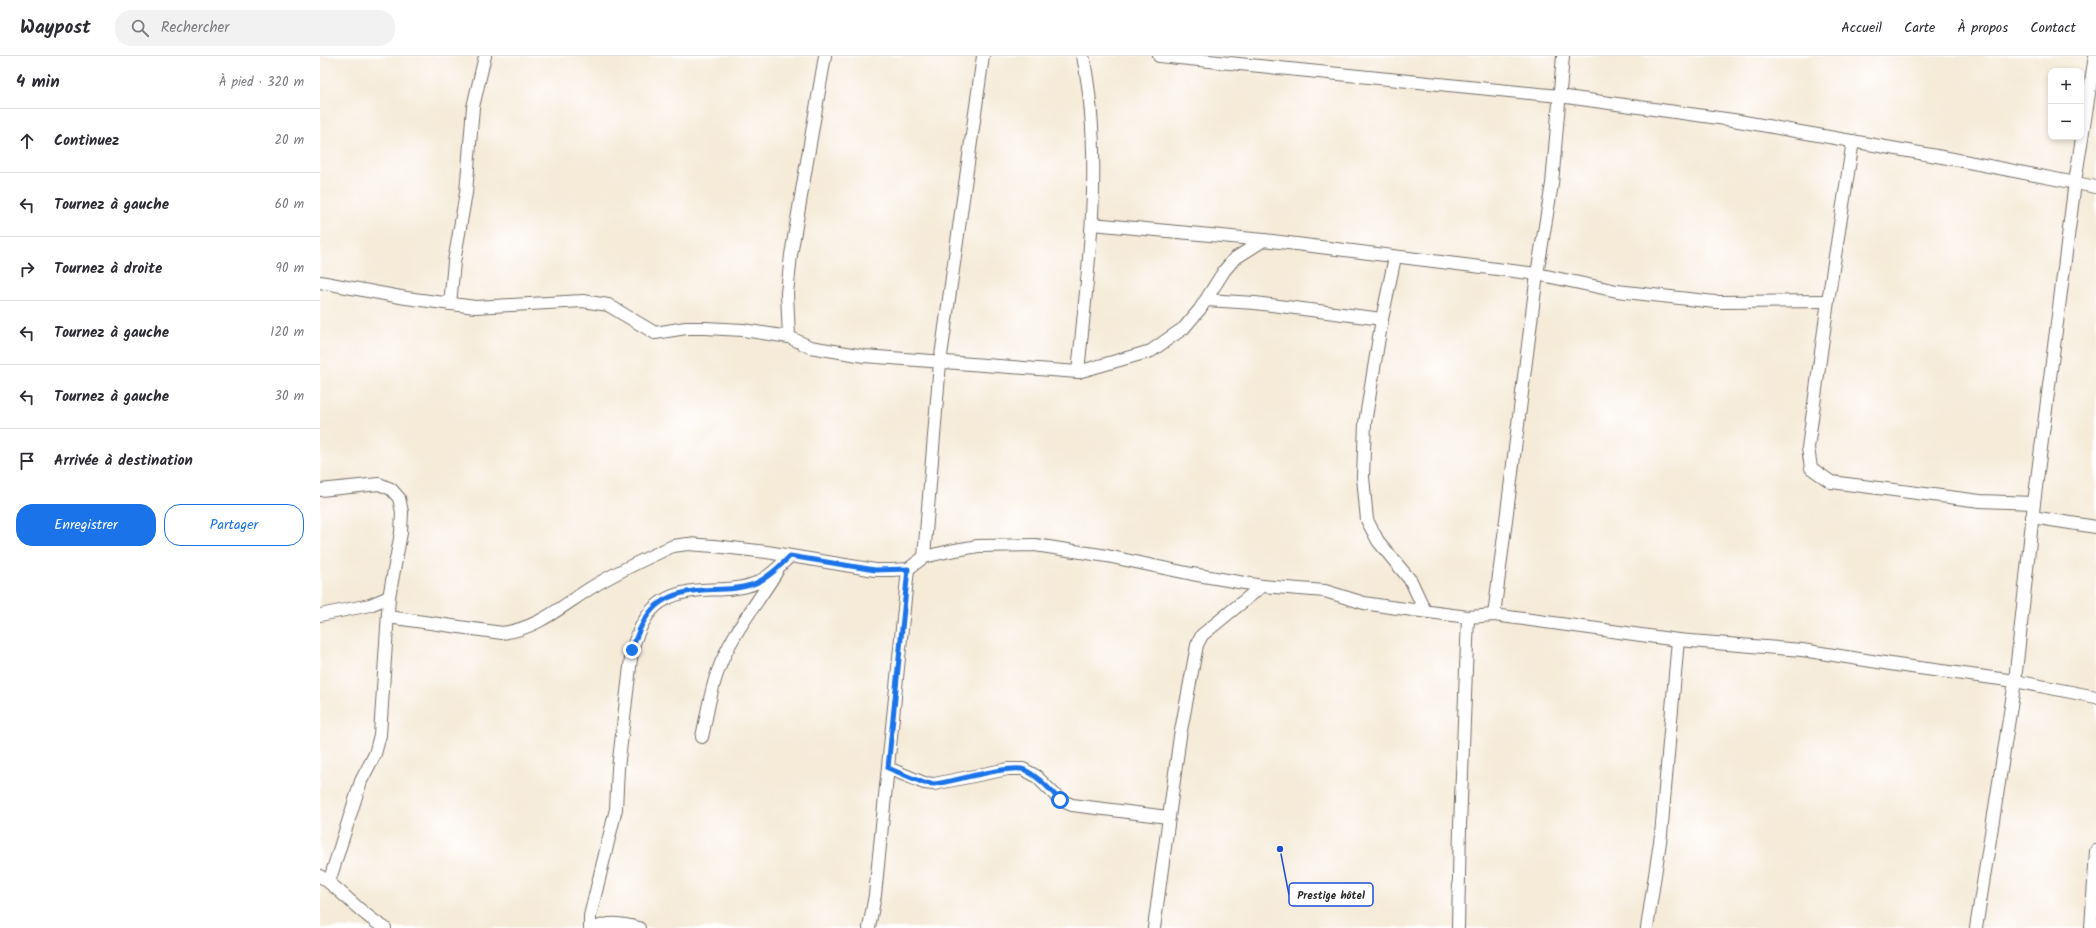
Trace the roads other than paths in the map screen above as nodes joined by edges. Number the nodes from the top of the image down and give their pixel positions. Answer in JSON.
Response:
{"nodes":[{"id":1,"x":485,"y":56,"type":"edge"},
{"id":2,"x":825,"y":56,"type":"edge"},
{"id":3,"x":983,"y":56,"type":"edge"},
{"id":4,"x":1084,"y":56,"type":"edge"},
{"id":5,"x":1159,"y":56,"type":"edge"},
{"id":6,"x":1563,"y":56,"type":"edge"},
{"id":7,"x":2095,"y":56,"type":"edge"},
{"id":8,"x":1559,"y":96,"type":"junction"},
{"id":9,"x":1852,"y":141,"type":"junction"},
{"id":10,"x":2075,"y":182,"type":"junction"},
{"id":11,"x":2096,"y":187,"type":"edge"},
{"id":12,"x":1092,"y":224,"type":"junction"},
{"id":13,"x":1264,"y":240,"type":"junction"},
{"id":14,"x":1395,"y":257,"type":"junction"},
{"id":15,"x":1537,"y":274,"type":"junction"},
{"id":16,"x":320,"y":282,"type":"edge"},
{"id":17,"x":1206,"y":300,"type":"junction"},
{"id":18,"x":1828,"y":300,"type":"junction"},
{"id":19,"x":450,"y":304,"type":"junction"},
{"id":20,"x":1382,"y":319,"type":"junction"},
{"id":21,"x":789,"y":337,"type":"junction"},
{"id":22,"x":940,"y":363,"type":"junction"},
{"id":23,"x":1078,"y":372,"type":"junction"},
{"id":24,"x":320,"y":490,"type":"edge"},
{"id":25,"x":2034,"y":503,"type":"junction"},
{"id":26,"x":2032,"y":517,"type":"junction"},
{"id":27,"x":2096,"y":528,"type":"edge"},
{"id":28,"x":790,"y":556,"type":"junction"},
{"id":29,"x":924,"y":557,"type":"junction"},
{"id":30,"x":779,"y":568,"type":"junction"},
{"id":31,"x":908,"y":569,"type":"junction"},
{"id":32,"x":1262,"y":586,"type":"junction"},
{"id":33,"x":389,"y":597,"type":"junction"},
{"id":34,"x":1425,"y":611,"type":"junction"},
{"id":35,"x":320,"y":615,"type":"edge"},
{"id":36,"x":1494,"y":615,"type":"junction"},
{"id":37,"x":1468,"y":616,"type":"junction"},
{"id":38,"x":388,"y":617,"type":"junction"},
{"id":39,"x":1678,"y":640,"type":"junction"},
{"id":40,"x":2015,"y":681,"type":"junction"},
{"id":41,"x":2096,"y":697,"type":"edge"},
{"id":42,"x":702,"y":737,"type":"dead end"},
{"id":43,"x":888,"y":768,"type":"junction"},
{"id":44,"x":1168,"y":817,"type":"junction"},
{"id":45,"x":2096,"y":851,"type":"edge"},
{"id":46,"x":325,"y":879,"type":"edge"},
{"id":47,"x":385,"y":928,"type":"edge"},
{"id":48,"x":590,"y":928,"type":"edge"},
{"id":49,"x":595,"y":928,"type":"edge"},
{"id":50,"x":639,"y":928,"type":"edge"},
{"id":51,"x":869,"y":928,"type":"edge"},
{"id":52,"x":1154,"y":928,"type":"edge"},
{"id":53,"x":1458,"y":928,"type":"edge"},
{"id":54,"x":1646,"y":928,"type":"edge"},
{"id":55,"x":1976,"y":928,"type":"edge"},
{"id":56,"x":2091,"y":928,"type":"edge"}],
"edges":[{"from":1,"to":19,"type":"street"},
{"from":2,"to":21,"type":"street"},
{"from":3,"to":22,"type":"street"},
{"from":4,"to":12,"type":"street"},
{"from":5,"to":8,"type":"street"},
{"from":6,"to":8,"type":"street"},
{"from":7,"to":10,"type":"street"},
{"from":8,"to":9,"type":"street"},
{"from":8,"to":15,"type":"street"},
{"from":9,"to":10,"type":"street"},
{"from":9,"to":18,"type":"street"},
{"from":10,"to":11,"type":"street"},
{"from":10,"to":25,"type":"street"},
{"from":12,"to":13,"type":"street"},
{"from":12,"to":23,"type":"street"},
{"from":13,"to":14,"type":"street"},
{"from":13,"to":17,"type":"street"},
{"from":14,"to":15,"type":"street"},
{"from":14,"to":20,"type":"street"},
{"from":15,"to":18,"type":"street"},
{"from":15,"to":36,"type":"street"},
{"from":16,"to":19,"type":"street"},
{"from":17,"to":20,"type":"street"},
{"from":17,"to":23,"type":"street"},
{"from":18,"to":25,"type":"street"},
{"from":19,"to":21,"type":"street"},
{"from":20,"to":34,"type":"street"},
{"from":21,"to":22,"type":"street"},
{"from":22,"to":23,"type":"street"},
{"from":22,"to":29,"type":"street"},
{"from":24,"to":33,"type":"street"},
{"from":25,"to":26,"type":"street"},
{"from":26,"to":27,"type":"street"},
{"from":26,"to":40,"type":"street"},
{"from":28,"to":30,"type":"street"},
{"from":28,"to":31,"type":"street"},
{"from":28,"to":38,"type":"street"},
{"from":29,"to":31,"type":"street"},
{"from":29,"to":32,"type":"street"},
{"from":30,"to":42,"type":"street"},
{"from":30,"to":48,"type":"street"},
{"from":31,"to":43,"type":"street"},
{"from":32,"to":34,"type":"street"},
{"from":32,"to":44,"type":"street"},
{"from":33,"to":35,"type":"street"},
{"from":33,"to":38,"type":"street"},
{"from":34,"to":37,"type":"street"},
{"from":36,"to":37,"type":"street"},
{"from":36,"to":39,"type":"street"},
{"from":37,"to":53,"type":"street"},
{"from":38,"to":46,"type":"street"},
{"from":39,"to":40,"type":"street"},
{"from":39,"to":54,"type":"street"},
{"from":40,"to":41,"type":"street"},
{"from":40,"to":55,"type":"street"},
{"from":43,"to":44,"type":"street"},
{"from":43,"to":51,"type":"street"},
{"from":44,"to":52,"type":"street"},
{"from":45,"to":56,"type":"street"},
{"from":46,"to":47,"type":"street"},
{"from":49,"to":50,"type":"street"}]}
